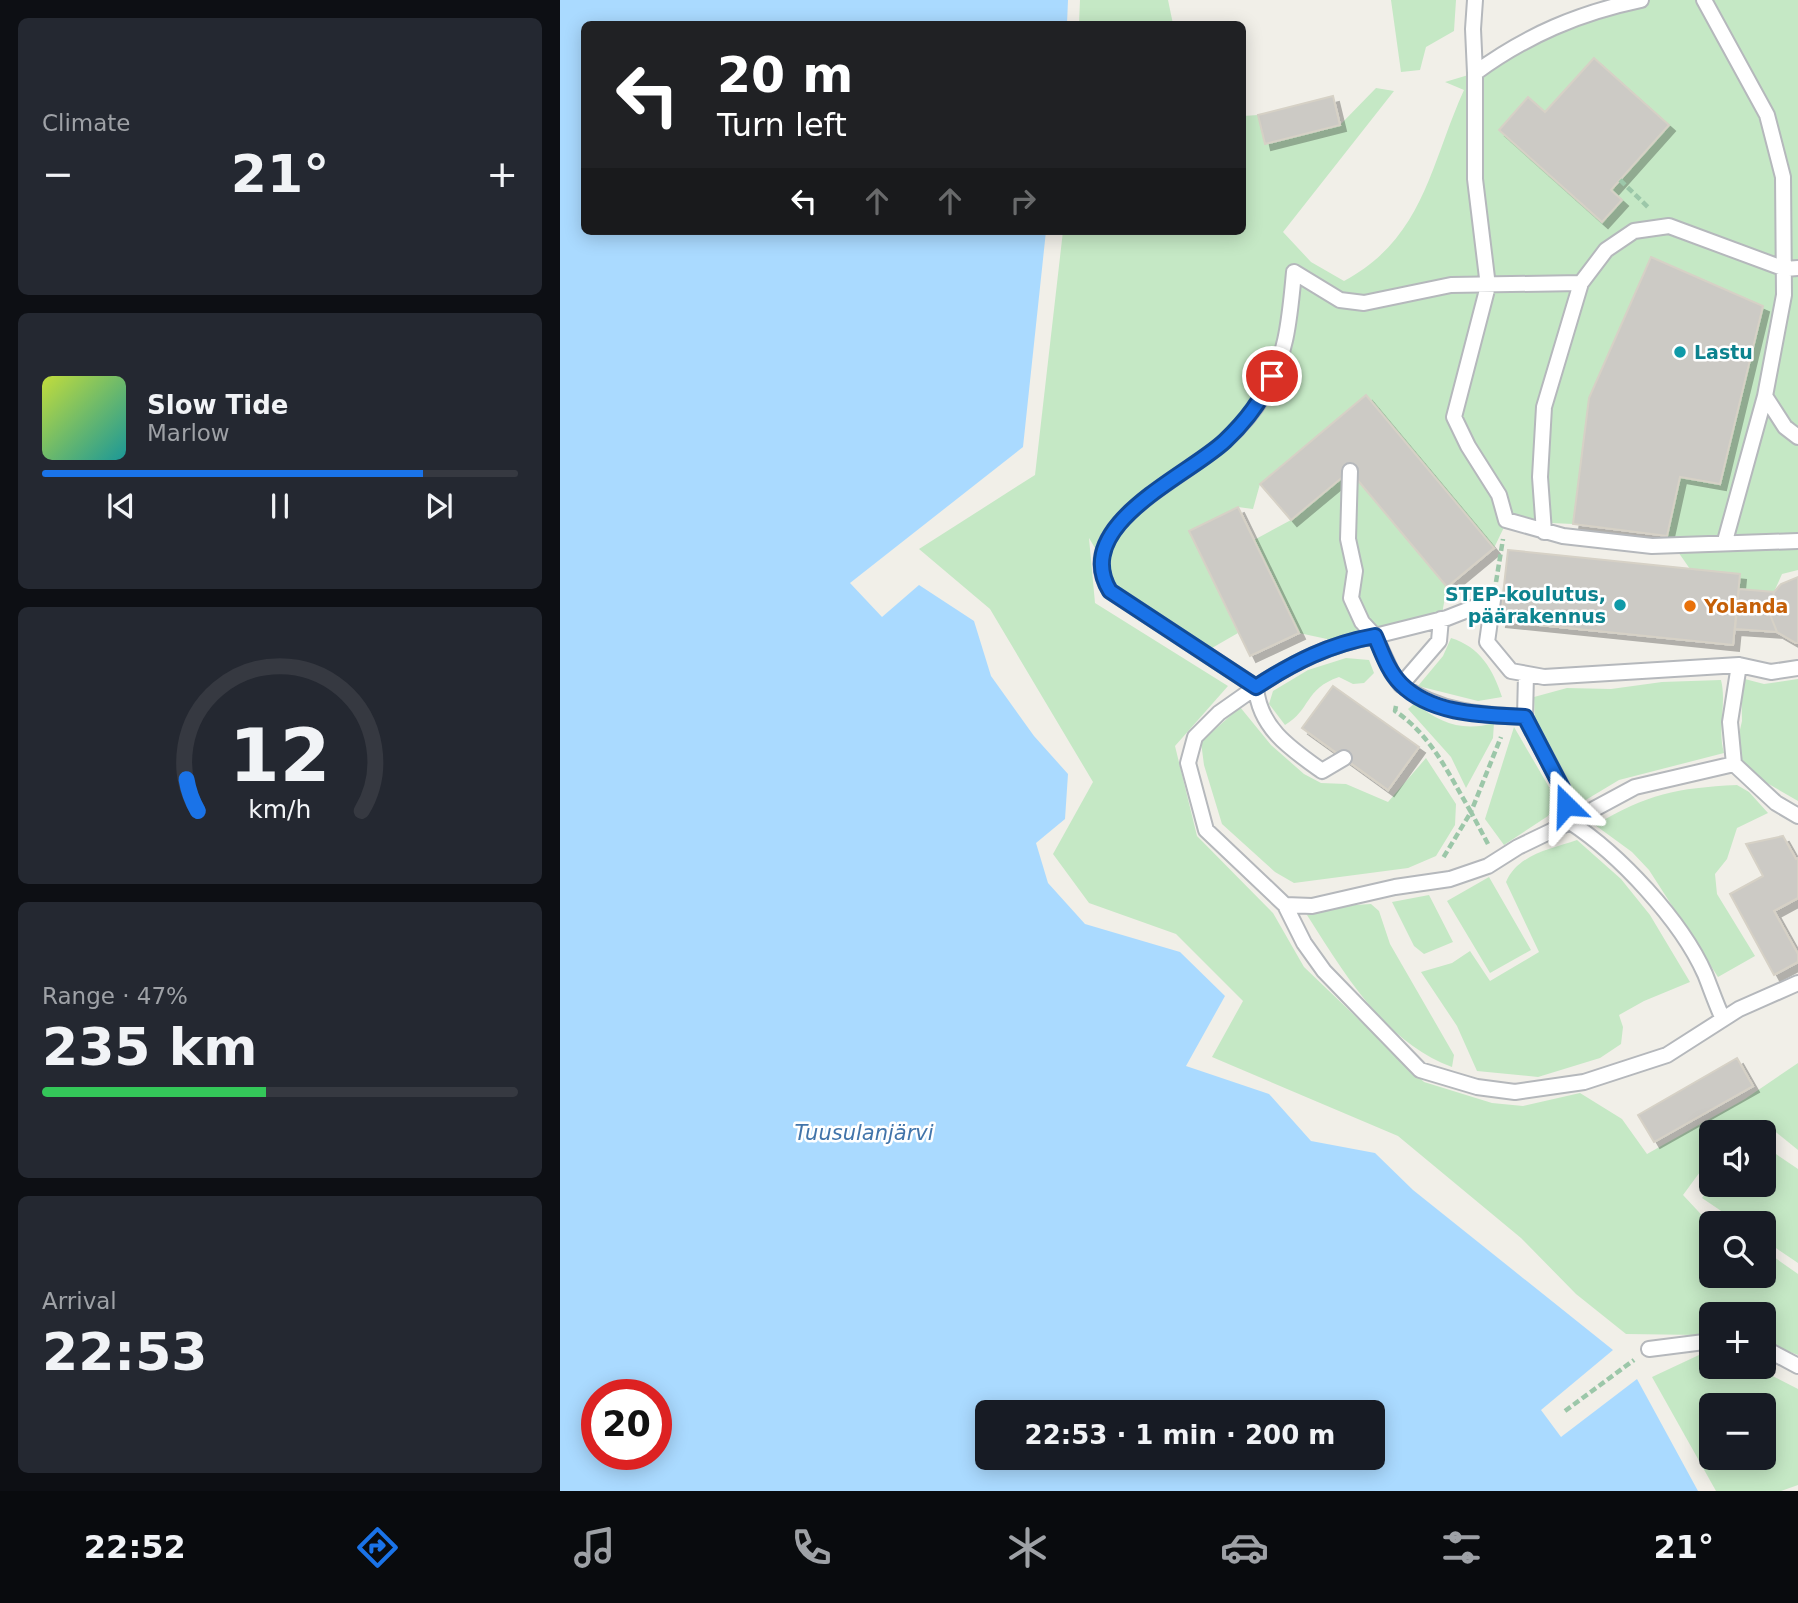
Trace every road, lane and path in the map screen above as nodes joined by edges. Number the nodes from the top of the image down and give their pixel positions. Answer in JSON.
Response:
{"nodes":[{"id":1,"x":1475,"y":0,"type":"edge"},
{"id":2,"x":1642,"y":0,"type":"edge"},
{"id":3,"x":1704,"y":0,"type":"edge"},
{"id":4,"x":1475,"y":73,"type":"junction"},
{"id":5,"x":1619,"y":180,"type":"dead end"},
{"id":6,"x":1669,"y":226,"type":"junction"},
{"id":7,"x":1791,"y":268,"type":"edge"},
{"id":8,"x":1581,"y":283,"type":"junction"},
{"id":9,"x":1488,"y":286,"type":"junction"},
{"id":10,"x":1765,"y":396,"type":"junction"},
{"id":11,"x":1798,"y":437,"type":"edge"},
{"id":12,"x":1350,"y":471,"type":"dead end"},
{"id":13,"x":1506,"y":520,"type":"junction"},
{"id":14,"x":1544,"y":531,"type":"junction"},
{"id":15,"x":1726,"y":541,"type":"junction"},
{"id":16,"x":1798,"y":541,"type":"edge"},
{"id":17,"x":1493,"y":600,"type":"junction"},
{"id":18,"x":1441,"y":619,"type":"junction"},
{"id":19,"x":1375,"y":636,"type":"junction"},
{"id":20,"x":1739,"y":665,"type":"junction"},
{"id":21,"x":1798,"y":668,"type":"edge"},
{"id":22,"x":1525,"y":674,"type":"junction"},
{"id":23,"x":1401,"y":685,"type":"junction"},
{"id":24,"x":1256,"y":687,"type":"junction"},
{"id":25,"x":1518,"y":717,"type":"junction"},
{"id":26,"x":1344,"y":758,"type":"dead end"},
{"id":27,"x":1734,"y":764,"type":"junction"},
{"id":28,"x":1471,"y":812,"type":"junction"},
{"id":29,"x":1798,"y":816,"type":"edge"},
{"id":30,"x":1570,"y":822,"type":"junction"},
{"id":31,"x":1497,"y":860,"type":"junction"},
{"id":32,"x":1428,"y":882,"type":"junction"},
{"id":33,"x":1285,"y":905,"type":"junction"},
{"id":34,"x":1798,"y":983,"type":"edge"},
{"id":35,"x":1723,"y":1019,"type":"junction"},
{"id":36,"x":1699,"y":1343,"type":"edge"},
{"id":37,"x":1649,"y":1349,"type":"joint"},
{"id":38,"x":1776,"y":1354,"type":"edge"},
{"id":39,"x":1798,"y":1366,"type":"edge"},
{"id":40,"x":1565,"y":1411,"type":"dead end"}],
"edges":[{"from":1,"to":4,"type":"lane"},
{"from":2,"to":4,"type":"lane"},
{"from":3,"to":7,"type":"lane"},
{"from":4,"to":9,"type":"lane"},
{"from":5,"to":6,"type":"path"},
{"from":6,"to":7,"type":"lane"},
{"from":6,"to":8,"type":"lane"},
{"from":7,"to":10,"type":"lane"},
{"from":8,"to":9,"type":"lane"},
{"from":8,"to":14,"type":"lane"},
{"from":9,"to":13,"type":"lane"},
{"from":9,"to":24,"type":"lane"},
{"from":10,"to":11,"type":"lane"},
{"from":10,"to":15,"type":"lane"},
{"from":12,"to":19,"type":"lane"},
{"from":13,"to":14,"type":"lane"},
{"from":13,"to":17,"type":"path"},
{"from":14,"to":15,"type":"lane"},
{"from":15,"to":16,"type":"lane"},
{"from":17,"to":18,"type":"lane"},
{"from":17,"to":22,"type":"lane"},
{"from":18,"to":19,"type":"lane"},
{"from":18,"to":23,"type":"lane"},
{"from":19,"to":23,"type":"lane"},
{"from":19,"to":24,"type":"lane"},
{"from":20,"to":21,"type":"lane"},
{"from":20,"to":22,"type":"lane"},
{"from":20,"to":27,"type":"lane"},
{"from":22,"to":25,"type":"lane"},
{"from":23,"to":25,"type":"lane"},
{"from":23,"to":28,"type":"path"},
{"from":24,"to":26,"type":"lane"},
{"from":24,"to":33,"type":"lane"},
{"from":25,"to":28,"type":"path"},
{"from":25,"to":30,"type":"lane"},
{"from":27,"to":29,"type":"lane"},
{"from":27,"to":30,"type":"lane"},
{"from":28,"to":31,"type":"path"},
{"from":28,"to":32,"type":"path"},
{"from":30,"to":31,"type":"lane"},
{"from":30,"to":35,"type":"lane"},
{"from":31,"to":32,"type":"lane"},
{"from":32,"to":33,"type":"lane"},
{"from":33,"to":35,"type":"lane"},
{"from":34,"to":35,"type":"lane"},
{"from":36,"to":37,"type":"lane"},
{"from":37,"to":40,"type":"path"},
{"from":38,"to":39,"type":"lane"}]}
